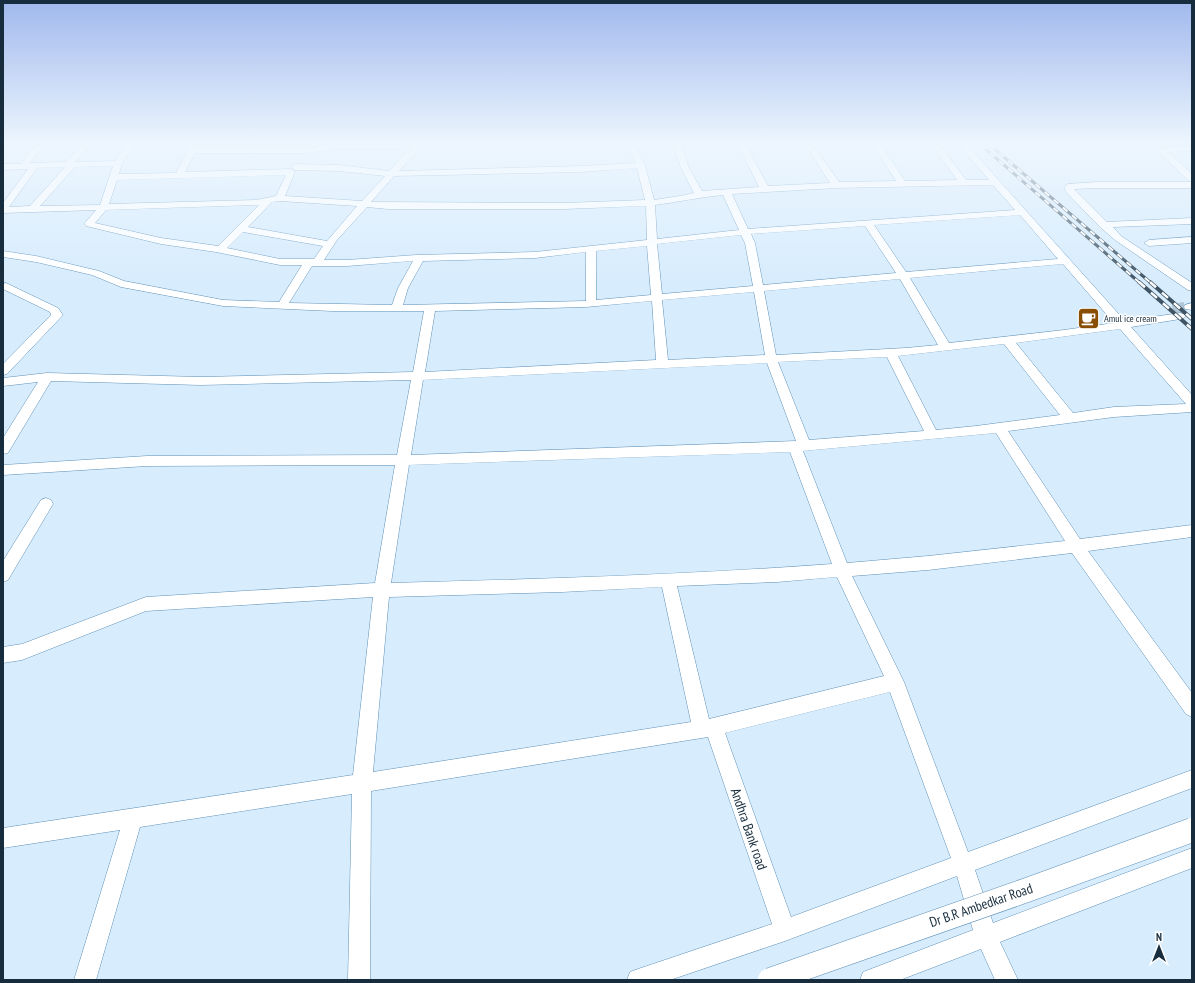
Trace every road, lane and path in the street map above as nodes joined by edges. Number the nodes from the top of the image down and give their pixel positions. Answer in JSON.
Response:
{"nodes":[{"id":1,"x":16,"y":191,"type":"edge"},
{"id":2,"x":48,"y":191,"type":"edge"},
{"id":3,"x":108,"y":191,"type":"edge"},
{"id":4,"x":283,"y":191,"type":"edge"},
{"id":5,"x":377,"y":191,"type":"edge"},
{"id":6,"x":647,"y":191,"type":"edge"},
{"id":7,"x":697,"y":191,"type":"edge"},
{"id":8,"x":741,"y":191,"type":"edge"},
{"id":9,"x":1005,"y":191,"type":"edge"},
{"id":10,"x":1070,"y":191,"type":"edge"},
{"id":11,"x":726,"y":192,"type":"junction"},
{"id":12,"x":699,"y":194,"type":"junction"},
{"id":13,"x":280,"y":198,"type":"junction"},
{"id":14,"x":269,"y":200,"type":"junction"},
{"id":15,"x":650,"y":203,"type":"junction"},
{"id":16,"x":364,"y":205,"type":"junction"},
{"id":17,"x":103,"y":208,"type":"junction"},
{"id":18,"x":3,"y":209,"type":"edge"},
{"id":19,"x":32,"y":210,"type":"junction"},
{"id":20,"x":1024,"y":212,"type":"junction"},
{"id":21,"x":1192,"y":221,"type":"edge"},
{"id":22,"x":868,"y":223,"type":"junction"},
{"id":23,"x":1104,"y":225,"type":"junction"},
{"id":24,"x":241,"y":229,"type":"junction"},
{"id":25,"x":746,"y":232,"type":"junction"},
{"id":26,"x":1192,"y":240,"type":"edge"},
{"id":27,"x":652,"y":242,"type":"junction"},
{"id":28,"x":1149,"y":243,"type":"dead end"},
{"id":29,"x":330,"y":244,"type":"junction"},
{"id":30,"x":591,"y":248,"type":"junction"},
{"id":31,"x":220,"y":250,"type":"junction"},
{"id":32,"x":3,"y":254,"type":"edge"},
{"id":33,"x":420,"y":258,"type":"junction"},
{"id":34,"x":1067,"y":261,"type":"junction"},
{"id":35,"x":313,"y":262,"type":"junction"},
{"id":36,"x":902,"y":274,"type":"junction"},
{"id":37,"x":6,"y":286,"type":"dead end"},
{"id":38,"x":759,"y":288,"type":"junction"},
{"id":39,"x":1192,"y":288,"type":"edge"},
{"id":40,"x":656,"y":297,"type":"junction"},
{"id":41,"x":591,"y":303,"type":"junction"},
{"id":42,"x":282,"y":306,"type":"junction"},
{"id":43,"x":396,"y":308,"type":"junction"},
{"id":44,"x":430,"y":308,"type":"junction"},
{"id":45,"x":1177,"y":313,"type":"tunnel mouth"},
{"id":46,"x":1123,"y":325,"type":"junction"},
{"id":47,"x":1007,"y":340,"type":"junction"},
{"id":48,"x":945,"y":347,"type":"junction"},
{"id":49,"x":890,"y":352,"type":"junction"},
{"id":50,"x":771,"y":358,"type":"junction"},
{"id":51,"x":662,"y":363,"type":"junction"},
{"id":52,"x":3,"y":372,"type":"edge"},
{"id":53,"x":419,"y":376,"type":"junction"},
{"id":54,"x":47,"y":377,"type":"junction"},
{"id":55,"x":3,"y":382,"type":"edge"},
{"id":56,"x":1192,"y":403,"type":"edge"},
{"id":57,"x":1192,"y":408,"type":"edge"},
{"id":58,"x":1070,"y":418,"type":"junction"},
{"id":59,"x":999,"y":428,"type":"junction"},
{"id":60,"x":932,"y":434,"type":"junction"},
{"id":61,"x":800,"y":446,"type":"junction"},
{"id":62,"x":3,"y":449,"type":"edge"},
{"id":63,"x":402,"y":460,"type":"junction"},
{"id":64,"x":3,"y":470,"type":"edge"},
{"id":65,"x":46,"y":504,"type":"dead end"},
{"id":66,"x":1192,"y":531,"type":"edge"},
{"id":67,"x":1076,"y":546,"type":"junction"},
{"id":68,"x":842,"y":570,"type":"junction"},
{"id":69,"x":3,"y":575,"type":"edge"},
{"id":70,"x":668,"y":580,"type":"junction"},
{"id":71,"x":382,"y":590,"type":"junction"},
{"id":72,"x":3,"y":655,"type":"edge"},
{"id":73,"x":895,"y":682,"type":"junction"},
{"id":74,"x":1192,"y":708,"type":"edge"},
{"id":75,"x":708,"y":728,"type":"junction"},
{"id":76,"x":1192,"y":779,"type":"edge"},
{"id":77,"x":362,"y":783,"type":"junction"},
{"id":78,"x":132,"y":818,"type":"junction"},
{"id":79,"x":1192,"y":830,"type":"edge"},
{"id":80,"x":3,"y":838,"type":"edge"},
{"id":81,"x":1192,"y":858,"type":"edge"},
{"id":82,"x":963,"y":864,"type":"junction"},
{"id":83,"x":785,"y":930,"type":"junction"},
{"id":84,"x":986,"y":936,"type":"junction"},
{"id":85,"x":84,"y":980,"type":"edge"},
{"id":86,"x":359,"y":980,"type":"edge"},
{"id":87,"x":638,"y":980,"type":"edge"},
{"id":88,"x":770,"y":980,"type":"edge"},
{"id":89,"x":871,"y":980,"type":"edge"},
{"id":90,"x":1007,"y":980,"type":"edge"}],
"edges":[{"from":1,"to":18,"type":"street"},
{"from":2,"to":19,"type":"street"},
{"from":3,"to":17,"type":"street"},
{"from":4,"to":13,"type":"street"},
{"from":5,"to":16,"type":"street"},
{"from":6,"to":15,"type":"street"},
{"from":7,"to":12,"type":"street"},
{"from":8,"to":11,"type":"street"},
{"from":9,"to":20,"type":"street"},
{"from":10,"to":23,"type":"street"},
{"from":11,"to":12,"type":"street"},
{"from":11,"to":25,"type":"street"},
{"from":12,"to":15,"type":"street"},
{"from":13,"to":14,"type":"street"},
{"from":13,"to":16,"type":"street"},
{"from":14,"to":17,"type":"street"},
{"from":14,"to":24,"type":"street"},
{"from":15,"to":16,"type":"street"},
{"from":15,"to":27,"type":"street"},
{"from":16,"to":29,"type":"street"},
{"from":17,"to":19,"type":"street"},
{"from":17,"to":31,"type":"street"},
{"from":18,"to":19,"type":"street"},
{"from":20,"to":22,"type":"street"},
{"from":20,"to":34,"type":"street"},
{"from":21,"to":23,"type":"street"},
{"from":22,"to":25,"type":"street"},
{"from":22,"to":36,"type":"street"},
{"from":23,"to":39,"type":"street"},
{"from":24,"to":29,"type":"street"},
{"from":24,"to":31,"type":"street"},
{"from":25,"to":27,"type":"street"},
{"from":25,"to":38,"type":"street"},
{"from":26,"to":28,"type":"street"},
{"from":27,"to":30,"type":"street"},
{"from":27,"to":40,"type":"street"},
{"from":29,"to":35,"type":"street"},
{"from":30,"to":33,"type":"street"},
{"from":30,"to":41,"type":"street"},
{"from":31,"to":35,"type":"street"},
{"from":32,"to":42,"type":"street"},
{"from":33,"to":35,"type":"street"},
{"from":33,"to":43,"type":"street"},
{"from":34,"to":36,"type":"street"},
{"from":34,"to":46,"type":"street"},
{"from":35,"to":42,"type":"street"},
{"from":36,"to":38,"type":"street"},
{"from":36,"to":48,"type":"street"},
{"from":37,"to":52,"type":"street"},
{"from":38,"to":40,"type":"street"},
{"from":38,"to":50,"type":"street"},
{"from":40,"to":41,"type":"street"},
{"from":40,"to":51,"type":"street"},
{"from":41,"to":44,"type":"street"},
{"from":42,"to":43,"type":"street"},
{"from":43,"to":44,"type":"street"},
{"from":44,"to":53,"type":"street"},
{"from":45,"to":46,"type":"street"},
{"from":46,"to":47,"type":"street"},
{"from":46,"to":56,"type":"street"},
{"from":47,"to":48,"type":"street"},
{"from":47,"to":58,"type":"street"},
{"from":48,"to":49,"type":"street"},
{"from":49,"to":50,"type":"street"},
{"from":49,"to":60,"type":"street"},
{"from":50,"to":51,"type":"street"},
{"from":50,"to":61,"type":"street"},
{"from":51,"to":53,"type":"street"},
{"from":53,"to":54,"type":"street"},
{"from":53,"to":63,"type":"street"},
{"from":54,"to":55,"type":"street"},
{"from":54,"to":62,"type":"street"},
{"from":57,"to":58,"type":"street"},
{"from":58,"to":59,"type":"street"},
{"from":59,"to":60,"type":"street"},
{"from":59,"to":67,"type":"street"},
{"from":60,"to":61,"type":"street"},
{"from":61,"to":63,"type":"street"},
{"from":61,"to":68,"type":"street"},
{"from":63,"to":64,"type":"street"},
{"from":63,"to":71,"type":"street"},
{"from":65,"to":69,"type":"street"},
{"from":66,"to":67,"type":"street"},
{"from":67,"to":68,"type":"street"},
{"from":67,"to":74,"type":"street"},
{"from":68,"to":70,"type":"street"},
{"from":68,"to":73,"type":"street"},
{"from":70,"to":71,"type":"street"},
{"from":70,"to":75,"type":"street","name":"Andhra Bank road"},
{"from":71,"to":72,"type":"street"},
{"from":71,"to":77,"type":"street"},
{"from":73,"to":75,"type":"street"},
{"from":73,"to":82,"type":"street"},
{"from":75,"to":77,"type":"street"},
{"from":75,"to":83,"type":"street","name":"Andhra Bank road"},
{"from":76,"to":82,"type":"street"},
{"from":77,"to":78,"type":"street"},
{"from":77,"to":86,"type":"street"},
{"from":78,"to":80,"type":"street"},
{"from":78,"to":85,"type":"street"},
{"from":79,"to":88,"type":"street","name":"Dr B.R Ambedkar Road","bridge":true},
{"from":81,"to":84,"type":"street"},
{"from":82,"to":83,"type":"street"},
{"from":82,"to":84,"type":"street"},
{"from":83,"to":87,"type":"street"},
{"from":84,"to":89,"type":"street"},
{"from":84,"to":90,"type":"street"}]}
